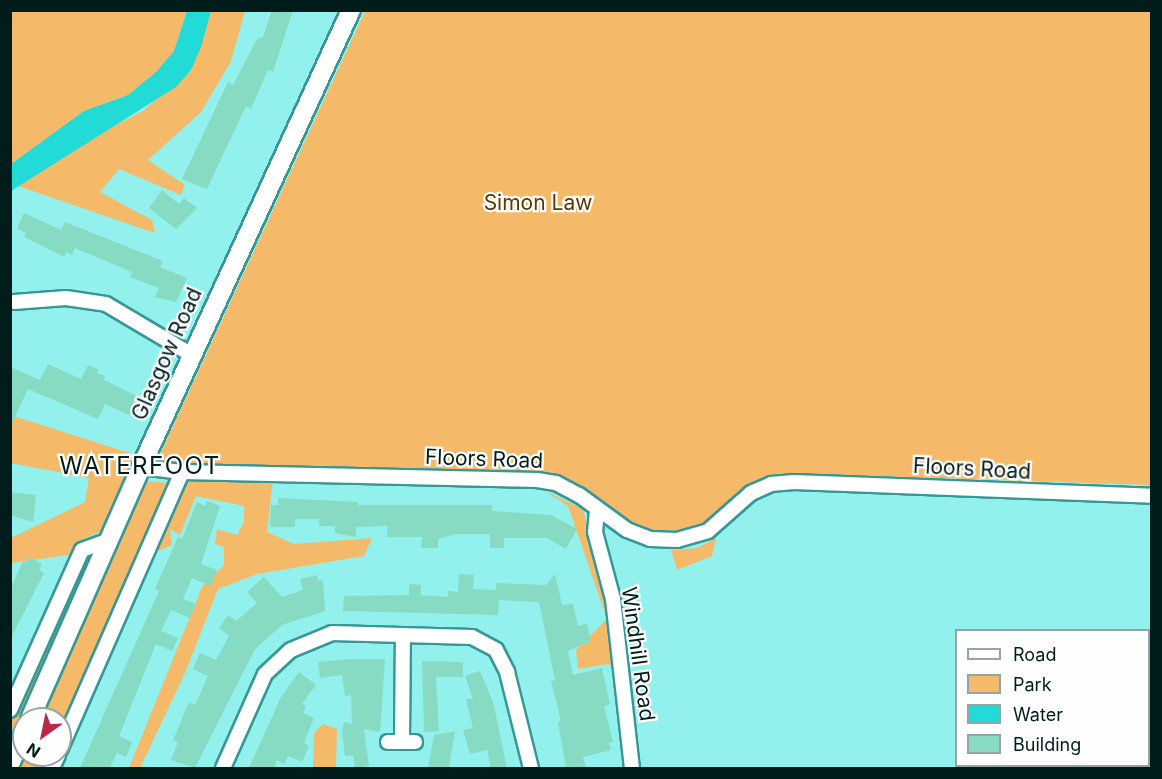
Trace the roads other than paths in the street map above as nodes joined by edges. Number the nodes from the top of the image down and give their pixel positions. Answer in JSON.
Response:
{"nodes":[{"id":1,"x":351,"y":10,"type":"edge"},
{"id":2,"x":14,"y":302,"type":"dead end"},
{"id":3,"x":192,"y":355,"type":"junction"},
{"id":4,"x":141,"y":466,"type":"junction"},
{"id":5,"x":182,"y":472,"type":"junction"},
{"id":6,"x":1152,"y":496,"type":"edge"},
{"id":7,"x":597,"y":510,"type":"junction"},
{"id":8,"x":109,"y":540,"type":"junction"},
{"id":9,"x":404,"y":636,"type":"junction"},
{"id":10,"x":35,"y":707,"type":"edge"},
{"id":11,"x":10,"y":710,"type":"edge"},
{"id":12,"x":72,"y":723,"type":"edge"},
{"id":13,"x":402,"y":742,"type":"dead end"},
{"id":14,"x":223,"y":768,"type":"edge"},
{"id":15,"x":531,"y":768,"type":"edge"},
{"id":16,"x":632,"y":768,"type":"edge"}],
"edges":[{"from":1,"to":3,"type":"main road","name":"Glasgow Road"},
{"from":2,"to":3,"type":"street"},
{"from":3,"to":4,"type":"main road","name":"Glasgow Road"},
{"from":4,"to":5,"type":"street","name":"Floors Road"},
{"from":4,"to":8,"type":"main road","name":"Glasgow Road"},
{"from":5,"to":7,"type":"street","name":"Floors Road"},
{"from":5,"to":12,"type":"street"},
{"from":6,"to":7,"type":"street","name":"Floors Road"},
{"from":7,"to":16,"type":"street","name":"Windhill Road"},
{"from":8,"to":10,"type":"main road","name":"Glasgow Road"},
{"from":8,"to":11,"type":"street"},
{"from":9,"to":13,"type":"street"},
{"from":9,"to":14,"type":"street"},
{"from":9,"to":15,"type":"street"}]}
